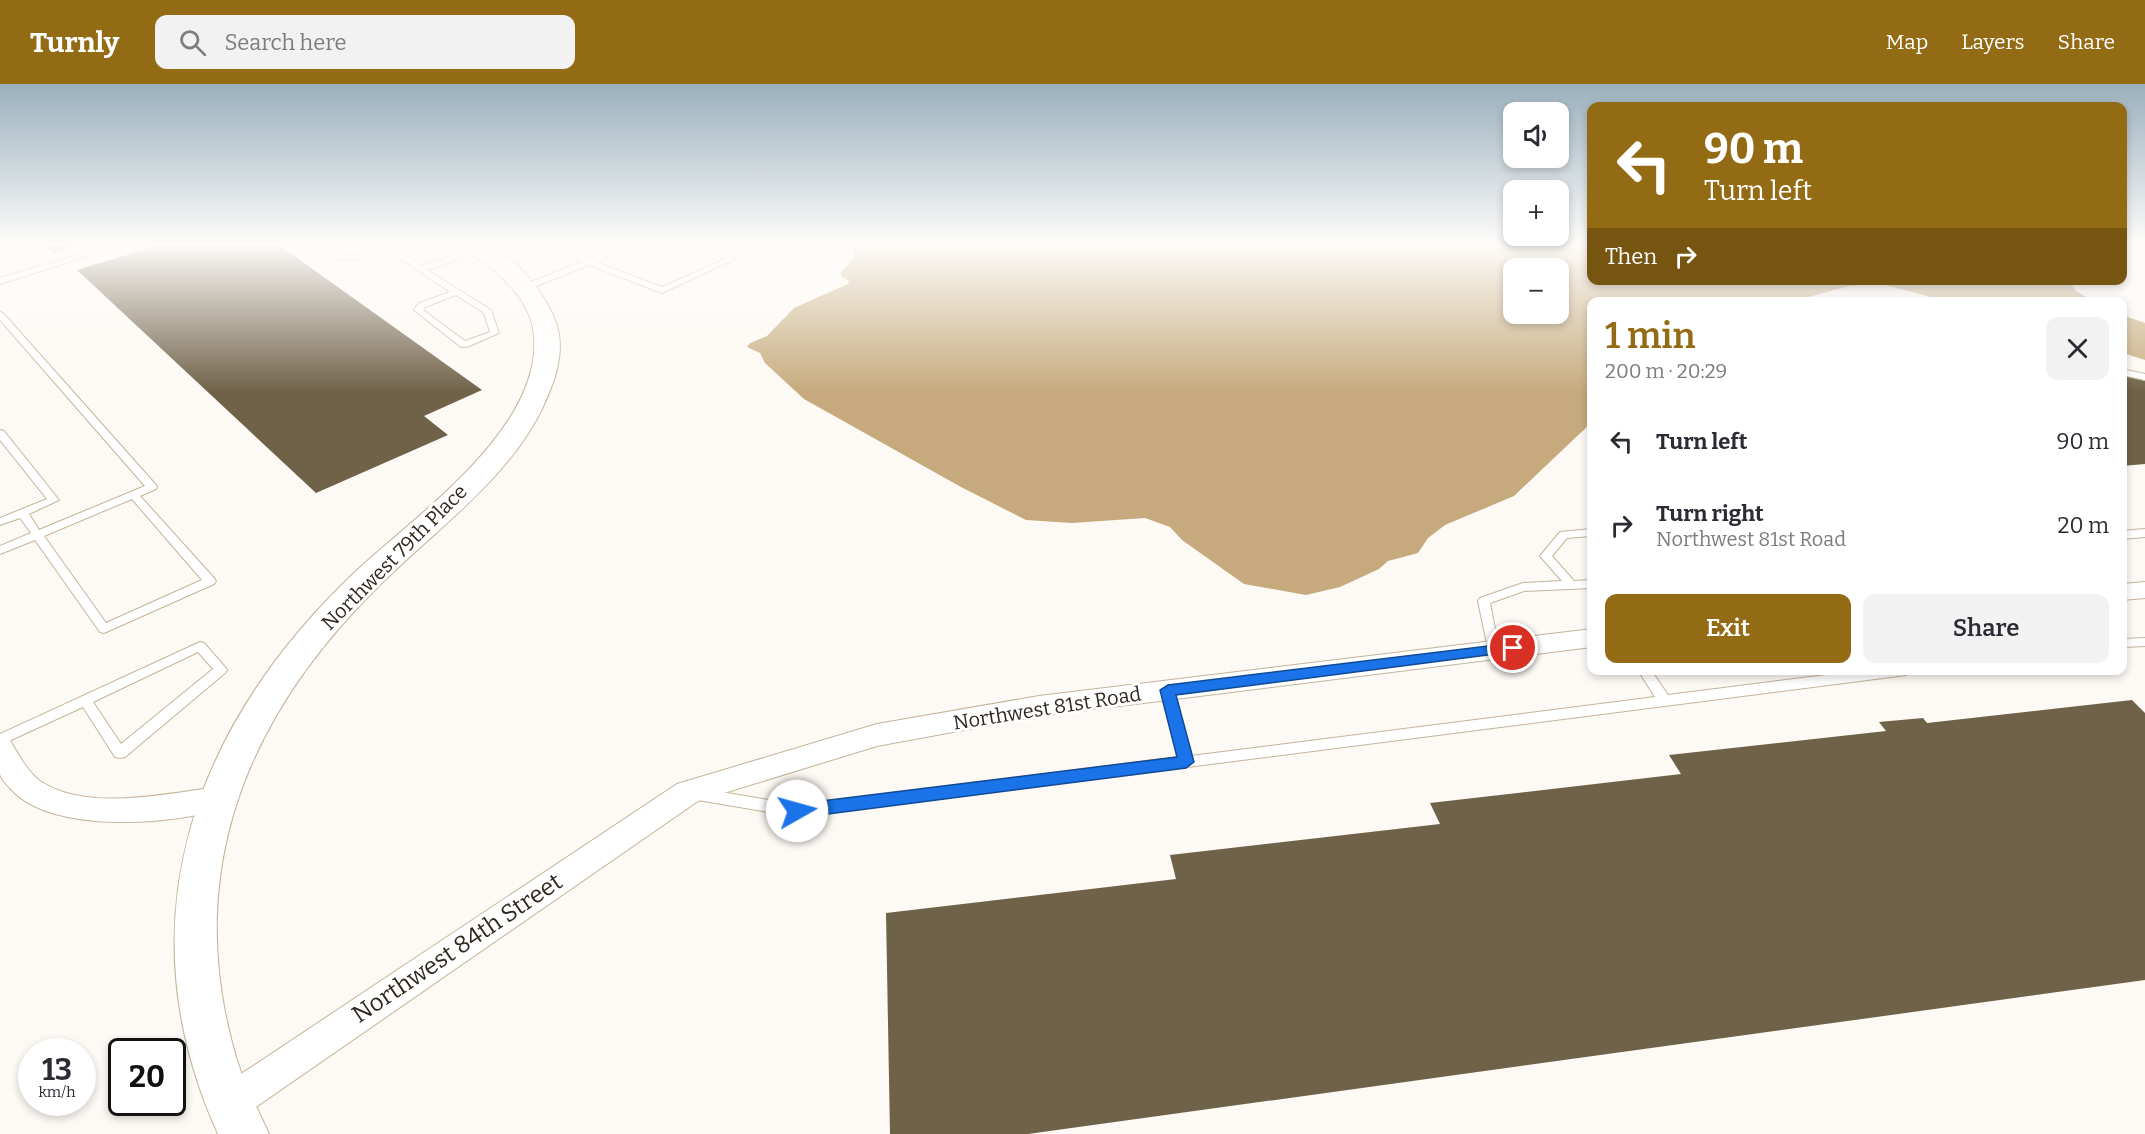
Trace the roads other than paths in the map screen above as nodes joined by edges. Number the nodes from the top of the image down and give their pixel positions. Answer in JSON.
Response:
{"nodes":[{"id":1,"x":452,"y":294,"type":"edge"},
{"id":2,"x":460,"y":294,"type":"edge"},
{"id":3,"x":531,"y":294,"type":"edge"},
{"id":4,"x":0,"y":315,"type":"edge"},
{"id":5,"x":2127,"y":373,"type":"edge"},
{"id":6,"x":2145,"y":377,"type":"edge"},
{"id":7,"x":0,"y":433,"type":"edge"},
{"id":8,"x":134,"y":495,"type":"junction"},
{"id":9,"x":22,"y":513,"type":"junction"},
{"id":10,"x":0,"y":522,"type":"edge"},
{"id":11,"x":1587,"y":533,"type":"edge"},
{"id":12,"x":2145,"y":533,"type":"edge"},
{"id":13,"x":38,"y":534,"type":"junction"},
{"id":14,"x":2127,"y":535,"type":"edge"},
{"id":15,"x":0,"y":549,"type":"edge"},
{"id":16,"x":1587,"y":584,"type":"edge"},
{"id":17,"x":1572,"y":586,"type":"junction"},
{"id":18,"x":2145,"y":590,"type":"edge"},
{"id":19,"x":2127,"y":592,"type":"edge"},
{"id":20,"x":1587,"y":639,"type":"edge"},
{"id":21,"x":2145,"y":642,"type":"edge"},
{"id":22,"x":2127,"y":643,"type":"edge"},
{"id":23,"x":1493,"y":650,"type":"junction"},
{"id":24,"x":1647,"y":675,"type":"edge"},
{"id":25,"x":1866,"y":675,"type":"edge"},
{"id":26,"x":1168,"y":690,"type":"junction"},
{"id":27,"x":85,"y":700,"type":"junction"},
{"id":28,"x":1665,"y":701,"type":"junction"},
{"id":29,"x":0,"y":740,"type":"edge"},
{"id":30,"x":0,"y":748,"type":"edge"},
{"id":31,"x":1186,"y":762,"type":"junction"},
{"id":32,"x":688,"y":792,"type":"junction"},
{"id":33,"x":217,"y":799,"type":"junction"},
{"id":34,"x":235,"y":1120,"type":"edge"}],
"edges":[{"from":1,"to":2,"type":"lane"},
{"from":3,"to":33,"type":"main road","name":"Northwest 79th Place"},
{"from":4,"to":8,"type":"lane"},
{"from":5,"to":6,"type":"lane"},
{"from":7,"to":9,"type":"lane"},
{"from":8,"to":13,"type":"lane"},
{"from":8,"to":13,"type":"lane"},
{"from":9,"to":10,"type":"lane"},
{"from":9,"to":13,"type":"lane"},
{"from":11,"to":17,"type":"lane"},
{"from":12,"to":14,"type":"lane"},
{"from":13,"to":15,"type":"lane"},
{"from":16,"to":17,"type":"lane"},
{"from":17,"to":23,"type":"lane"},
{"from":18,"to":19,"type":"street"},
{"from":20,"to":23,"type":"street","name":"Northwest 81st Road"},
{"from":21,"to":22,"type":"lane"},
{"from":23,"to":26,"type":"street","name":"Northwest 81st Road"},
{"from":24,"to":28,"type":"lane"},
{"from":25,"to":28,"type":"lane"},
{"from":26,"to":31,"type":"lane"},
{"from":26,"to":32,"type":"street","name":"Northwest 81st Road"},
{"from":27,"to":27,"type":"lane"},
{"from":27,"to":29,"type":"lane"},
{"from":28,"to":31,"type":"lane"},
{"from":30,"to":33,"type":"street"},
{"from":31,"to":32,"type":"lane"},
{"from":32,"to":34,"type":"street","name":"Northwest 84th Street"},
{"from":33,"to":34,"type":"main road","name":"Northwest 79th Place"}]}
